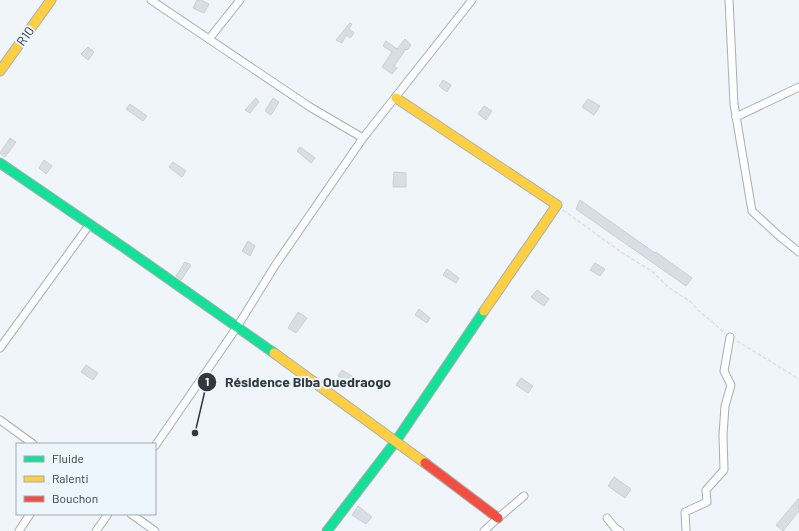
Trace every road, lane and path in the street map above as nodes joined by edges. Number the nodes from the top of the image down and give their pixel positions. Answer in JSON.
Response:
{"nodes":[{"id":1,"x":51,"y":0,"type":"edge"},
{"id":2,"x":151,"y":0,"type":"edge"},
{"id":3,"x":240,"y":0,"type":"edge"},
{"id":4,"x":472,"y":0,"type":"edge"},
{"id":5,"x":729,"y":0,"type":"edge"},
{"id":6,"x":209,"y":39,"type":"junction"},
{"id":7,"x":0,"y":71,"type":"edge"},
{"id":8,"x":799,"y":87,"type":"edge"},
{"id":9,"x":396,"y":98,"type":"junction"},
{"id":10,"x":736,"y":117,"type":"junction"},
{"id":11,"x":363,"y":138,"type":"junction"},
{"id":12,"x":0,"y":163,"type":"edge"},
{"id":13,"x":557,"y":205,"type":"junction"},
{"id":14,"x":90,"y":224,"type":"junction"},
{"id":15,"x":799,"y":252,"type":"edge"},
{"id":16,"x":237,"y":327,"type":"junction"},
{"id":17,"x":730,"y":336,"type":"junction"},
{"id":18,"x":0,"y":348,"type":"edge"},
{"id":19,"x":799,"y":379,"type":"edge"},
{"id":20,"x":0,"y":420,"type":"edge"},
{"id":21,"x":396,"y":441,"type":"junction"},
{"id":22,"x":32,"y":443,"type":"edge"},
{"id":23,"x":156,"y":445,"type":"edge"},
{"id":24,"x":524,"y":496,"type":"dead end"},
{"id":25,"x":29,"y":515,"type":"edge"},
{"id":26,"x":107,"y":515,"type":"edge"},
{"id":27,"x":132,"y":515,"type":"edge"},
{"id":28,"x":498,"y":518,"type":"junction"},
{"id":29,"x":607,"y":518,"type":"dead end"},
{"id":30,"x":19,"y":531,"type":"edge"},
{"id":31,"x":96,"y":531,"type":"edge"},
{"id":32,"x":155,"y":531,"type":"edge"},
{"id":33,"x":326,"y":531,"type":"edge"},
{"id":34,"x":484,"y":531,"type":"edge"},
{"id":35,"x":620,"y":531,"type":"edge"},
{"id":36,"x":686,"y":531,"type":"edge"}],
"edges":[{"from":1,"to":7,"type":"street","name":"R10"},
{"from":2,"to":6,"type":"street"},
{"from":3,"to":6,"type":"street"},
{"from":4,"to":9,"type":"street"},
{"from":5,"to":10,"type":"street"},
{"from":6,"to":11,"type":"street"},
{"from":8,"to":10,"type":"street"},
{"from":9,"to":11,"type":"street"},
{"from":9,"to":13,"type":"street"},
{"from":10,"to":15,"type":"street"},
{"from":11,"to":16,"type":"street"},
{"from":12,"to":14,"type":"street"},
{"from":13,"to":17,"type":"path"},
{"from":13,"to":21,"type":"street"},
{"from":14,"to":16,"type":"street"},
{"from":14,"to":18,"type":"street"},
{"from":16,"to":21,"type":"street"},
{"from":16,"to":23,"type":"street"},
{"from":17,"to":19,"type":"path"},
{"from":17,"to":36,"type":"street"},
{"from":20,"to":22,"type":"street"},
{"from":21,"to":28,"type":"street"},
{"from":21,"to":33,"type":"street"},
{"from":24,"to":28,"type":"street"},
{"from":25,"to":30,"type":"street"},
{"from":26,"to":31,"type":"street"},
{"from":27,"to":32,"type":"street"},
{"from":28,"to":34,"type":"street"},
{"from":29,"to":35,"type":"street"}]}
